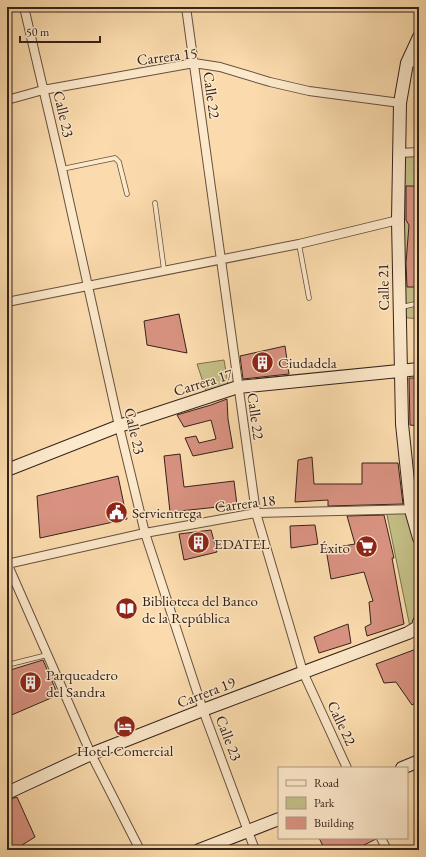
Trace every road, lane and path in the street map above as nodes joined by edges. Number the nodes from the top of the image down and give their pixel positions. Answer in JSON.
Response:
{"nodes":[{"id":1,"x":24,"y":7,"type":"edge"},
{"id":2,"x":186,"y":7,"type":"edge"},
{"id":3,"x":419,"y":37,"type":"edge"},
{"id":4,"x":413,"y":63,"type":"edge"},
{"id":5,"x":194,"y":64,"type":"junction"},
{"id":6,"x":43,"y":90,"type":"junction"},
{"id":7,"x":7,"y":100,"type":"edge"},
{"id":8,"x":400,"y":103,"type":"junction"},
{"id":9,"x":419,"y":152,"type":"edge"},
{"id":10,"x":399,"y":153,"type":"junction"},
{"id":11,"x":62,"y":169,"type":"junction"},
{"id":12,"x":127,"y":194,"type":"dead end"},
{"id":13,"x":155,"y":203,"type":"dead end"},
{"id":14,"x":398,"y":220,"type":"junction"},
{"id":15,"x":299,"y":244,"type":"junction"},
{"id":16,"x":220,"y":260,"type":"junction"},
{"id":17,"x":164,"y":270,"type":"junction"},
{"id":18,"x":88,"y":285,"type":"junction"},
{"id":19,"x":309,"y":298,"type":"dead end"},
{"id":20,"x":7,"y":300,"type":"edge"},
{"id":21,"x":419,"y":303,"type":"edge"},
{"id":22,"x":400,"y":308,"type":"junction"},
{"id":23,"x":419,"y":369,"type":"edge"},
{"id":24,"x":401,"y":370,"type":"junction"},
{"id":25,"x":238,"y":387,"type":"junction"},
{"id":26,"x":119,"y":426,"type":"junction"},
{"id":27,"x":7,"y":470,"type":"edge"},
{"id":28,"x":415,"y":509,"type":"edge"},
{"id":29,"x":256,"y":513,"type":"junction"},
{"id":30,"x":145,"y":533,"type":"junction"},
{"id":31,"x":419,"y":538,"type":"edge"},
{"id":32,"x":7,"y":564,"type":"edge"},
{"id":33,"x":419,"y":625,"type":"edge"},
{"id":34,"x":47,"y":655,"type":"junction"},
{"id":35,"x":7,"y":665,"type":"edge"},
{"id":36,"x":303,"y":672,"type":"junction"},
{"id":37,"x":204,"y":710,"type":"junction"},
{"id":38,"x":91,"y":754,"type":"junction"},
{"id":39,"x":419,"y":761,"type":"edge"},
{"id":40,"x":347,"y":767,"type":"edge"},
{"id":41,"x":404,"y":767,"type":"edge"},
{"id":42,"x":7,"y":793,"type":"edge"},
{"id":43,"x":278,"y":819,"type":"edge"},
{"id":44,"x":249,"y":831,"type":"junction"},
{"id":45,"x":382,"y":839,"type":"edge"},
{"id":46,"x":140,"y":850,"type":"edge"},
{"id":47,"x":199,"y":850,"type":"edge"},
{"id":48,"x":255,"y":850,"type":"edge"},
{"id":49,"x":387,"y":850,"type":"edge"}],
"edges":[{"from":1,"to":6,"type":"street","name":"Calle 23"},
{"from":2,"to":5,"type":"street","name":"Calle 22"},
{"from":3,"to":4,"type":"main road","name":"Calle 21"},
{"from":4,"to":8,"type":"main road","name":"Calle 21"},
{"from":5,"to":6,"type":"street","name":"Carrera 15"},
{"from":5,"to":8,"type":"street","name":"Carrera 15"},
{"from":5,"to":16,"type":"street","name":"Calle 22"},
{"from":6,"to":7,"type":"street","name":"Carrera 15"},
{"from":6,"to":11,"type":"street","name":"Calle 23"},
{"from":8,"to":10,"type":"main road","name":"Calle 21"},
{"from":9,"to":10,"type":"street"},
{"from":10,"to":14,"type":"main road","name":"Calle 21"},
{"from":11,"to":12,"type":"lane"},
{"from":11,"to":18,"type":"street","name":"Calle 23"},
{"from":13,"to":17,"type":"lane"},
{"from":14,"to":15,"type":"street"},
{"from":14,"to":22,"type":"main road","name":"Calle 21"},
{"from":15,"to":16,"type":"street"},
{"from":15,"to":19,"type":"lane"},
{"from":16,"to":17,"type":"street"},
{"from":16,"to":25,"type":"street","name":"Calle 22"},
{"from":17,"to":18,"type":"street"},
{"from":18,"to":20,"type":"street"},
{"from":18,"to":26,"type":"street","name":"Calle 23"},
{"from":21,"to":22,"type":"lane"},
{"from":22,"to":24,"type":"main road","name":"Calle 21"},
{"from":23,"to":24,"type":"main road","name":"Carrera 17"},
{"from":24,"to":25,"type":"main road","name":"Carrera 17"},
{"from":24,"to":28,"type":"main road","name":"Calle 21"},
{"from":25,"to":26,"type":"main road","name":"Carrera 17"},
{"from":25,"to":29,"type":"street","name":"Calle 22"},
{"from":26,"to":27,"type":"main road","name":"Carrera 17"},
{"from":26,"to":30,"type":"street","name":"Calle 23"},
{"from":28,"to":29,"type":"street","name":"Carrera 18"},
{"from":28,"to":31,"type":"main road","name":"Calle 21"},
{"from":29,"to":30,"type":"street","name":"Carrera 18"},
{"from":29,"to":36,"type":"street","name":"Calle 22"},
{"from":30,"to":32,"type":"street","name":"Carrera 18"},
{"from":30,"to":37,"type":"street","name":"Calle 23"},
{"from":32,"to":34,"type":"street"},
{"from":33,"to":36,"type":"main road","name":"Carrera 19"},
{"from":34,"to":35,"type":"lane"},
{"from":34,"to":38,"type":"street"},
{"from":36,"to":37,"type":"main road","name":"Carrera 19"},
{"from":36,"to":40,"type":"street","name":"Calle 22"},
{"from":37,"to":38,"type":"main road","name":"Carrera 19"},
{"from":37,"to":44,"type":"street","name":"Calle 23"},
{"from":38,"to":42,"type":"main road","name":"Carrera 19"},
{"from":38,"to":46,"type":"street"},
{"from":39,"to":41,"type":"main road"},
{"from":43,"to":44,"type":"main road"},
{"from":44,"to":47,"type":"main road"},
{"from":44,"to":48,"type":"street","name":"Calle 23"},
{"from":45,"to":49,"type":"street"}]}
